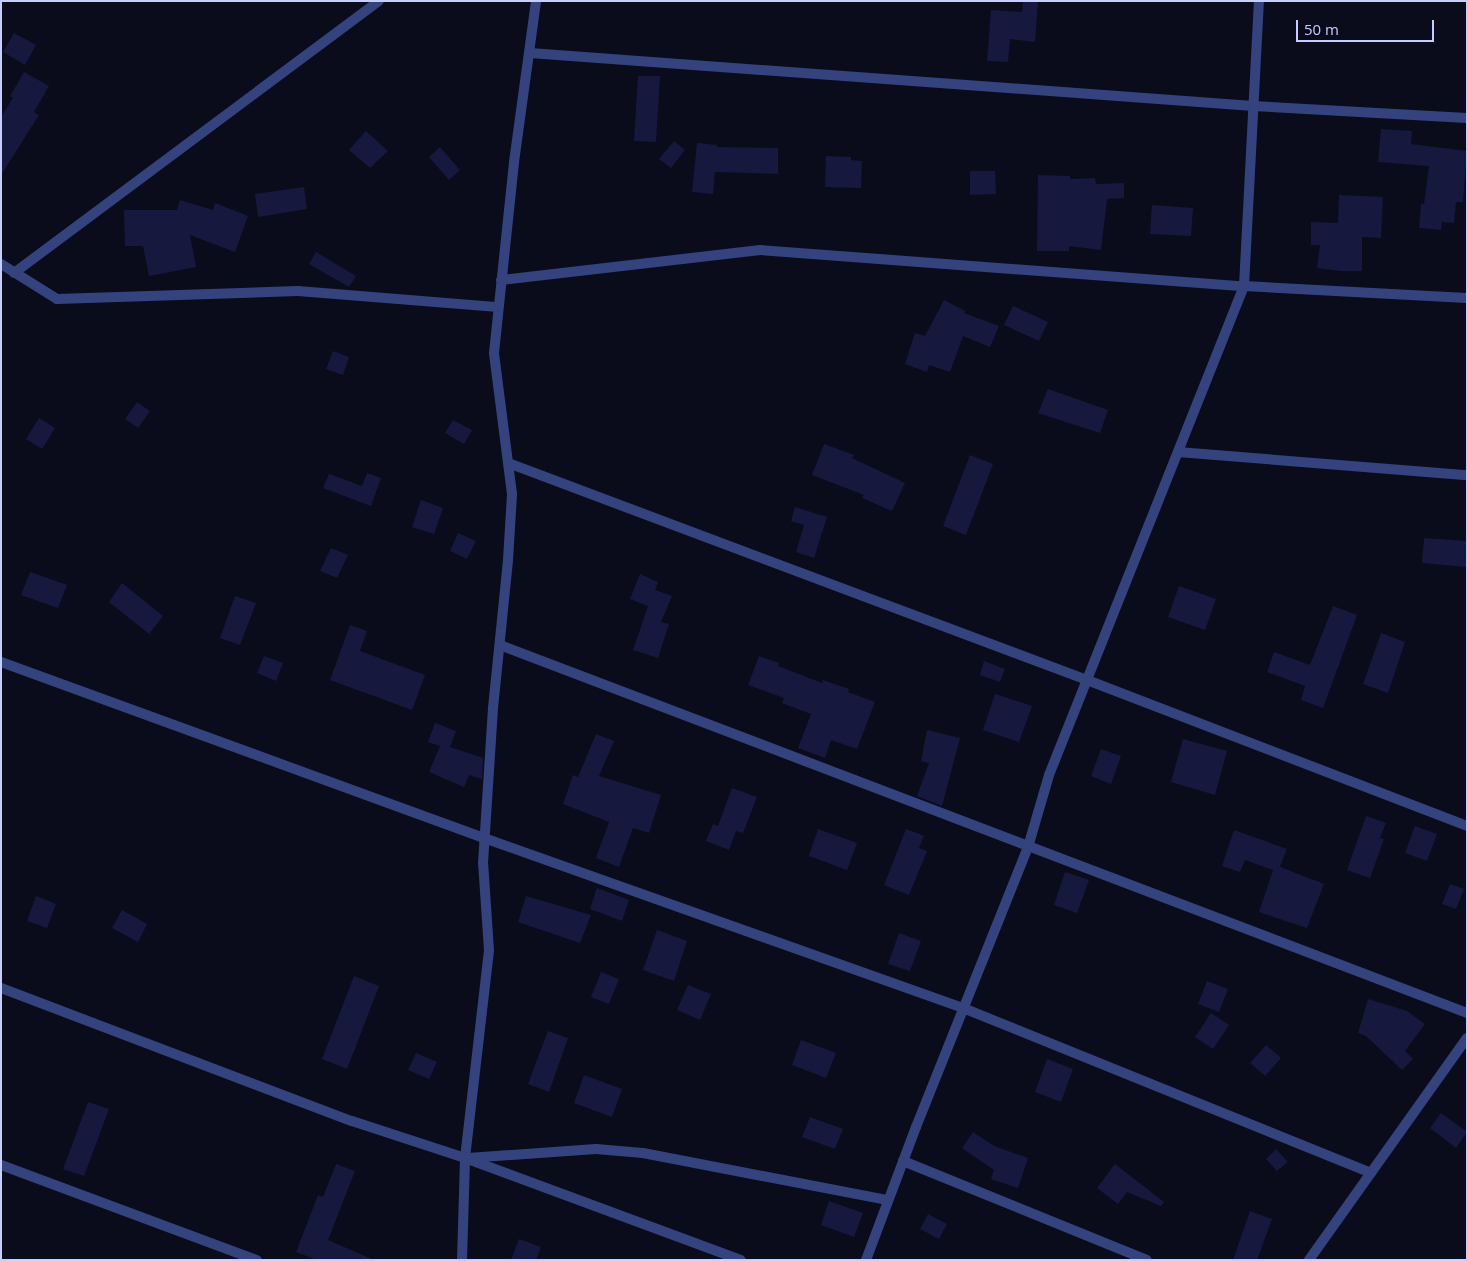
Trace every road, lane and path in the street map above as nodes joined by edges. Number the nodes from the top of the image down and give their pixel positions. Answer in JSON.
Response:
{"nodes":[{"id":1,"x":379,"y":1,"type":"edge"},
{"id":2,"x":536,"y":1,"type":"edge"},
{"id":3,"x":1259,"y":1,"type":"edge"},
{"id":4,"x":530,"y":53,"type":"junction"},
{"id":5,"x":1253,"y":106,"type":"junction"},
{"id":6,"x":1467,"y":118,"type":"edge"},
{"id":7,"x":1,"y":264,"type":"edge"},
{"id":8,"x":14,"y":272,"type":"junction"},
{"id":9,"x":502,"y":280,"type":"junction"},
{"id":10,"x":1244,"y":286,"type":"junction"},
{"id":11,"x":1467,"y":298,"type":"edge"},
{"id":12,"x":498,"y":307,"type":"junction"},
{"id":13,"x":1178,"y":452,"type":"junction"},
{"id":14,"x":508,"y":463,"type":"junction"},
{"id":15,"x":1467,"y":475,"type":"edge"},
{"id":16,"x":500,"y":645,"type":"junction"},
{"id":17,"x":1,"y":662,"type":"edge"},
{"id":18,"x":1087,"y":680,"type":"junction"},
{"id":19,"x":1467,"y":826,"type":"edge"},
{"id":20,"x":484,"y":838,"type":"junction"},
{"id":21,"x":1028,"y":846,"type":"junction"},
{"id":22,"x":1,"y":988,"type":"edge"},
{"id":23,"x":963,"y":1008,"type":"junction"},
{"id":24,"x":1467,"y":1013,"type":"edge"},
{"id":25,"x":1467,"y":1038,"type":"edge"},
{"id":26,"x":465,"y":1158,"type":"junction"},
{"id":27,"x":903,"y":1161,"type":"junction"},
{"id":28,"x":1,"y":1165,"type":"edge"},
{"id":29,"x":1371,"y":1172,"type":"junction"},
{"id":30,"x":888,"y":1200,"type":"junction"},
{"id":31,"x":257,"y":1260,"type":"edge"},
{"id":32,"x":462,"y":1260,"type":"edge"},
{"id":33,"x":741,"y":1260,"type":"edge"},
{"id":34,"x":866,"y":1260,"type":"edge"},
{"id":35,"x":1147,"y":1260,"type":"edge"},
{"id":36,"x":1309,"y":1260,"type":"edge"}],
"edges":[{"from":1,"to":8,"type":"street"},
{"from":2,"to":4,"type":"street"},
{"from":3,"to":5,"type":"street"},
{"from":4,"to":5,"type":"street"},
{"from":4,"to":9,"type":"street"},
{"from":5,"to":6,"type":"street"},
{"from":5,"to":10,"type":"street"},
{"from":7,"to":8,"type":"street"},
{"from":8,"to":12,"type":"street"},
{"from":9,"to":10,"type":"street"},
{"from":9,"to":12,"type":"street"},
{"from":10,"to":11,"type":"street"},
{"from":10,"to":13,"type":"street"},
{"from":12,"to":14,"type":"street"},
{"from":13,"to":15,"type":"street"},
{"from":13,"to":18,"type":"street"},
{"from":14,"to":16,"type":"street"},
{"from":14,"to":18,"type":"street"},
{"from":16,"to":20,"type":"street"},
{"from":16,"to":21,"type":"street"},
{"from":17,"to":20,"type":"street"},
{"from":18,"to":19,"type":"street"},
{"from":18,"to":21,"type":"street"},
{"from":20,"to":23,"type":"street"},
{"from":20,"to":26,"type":"street"},
{"from":21,"to":23,"type":"street"},
{"from":21,"to":24,"type":"street"},
{"from":22,"to":26,"type":"street"},
{"from":23,"to":27,"type":"street"},
{"from":23,"to":29,"type":"street"},
{"from":25,"to":29,"type":"street"},
{"from":26,"to":30,"type":"street"},
{"from":26,"to":32,"type":"street"},
{"from":26,"to":33,"type":"street"},
{"from":27,"to":30,"type":"street"},
{"from":27,"to":35,"type":"street"},
{"from":28,"to":31,"type":"street"},
{"from":29,"to":36,"type":"street"},
{"from":30,"to":34,"type":"street"}]}
